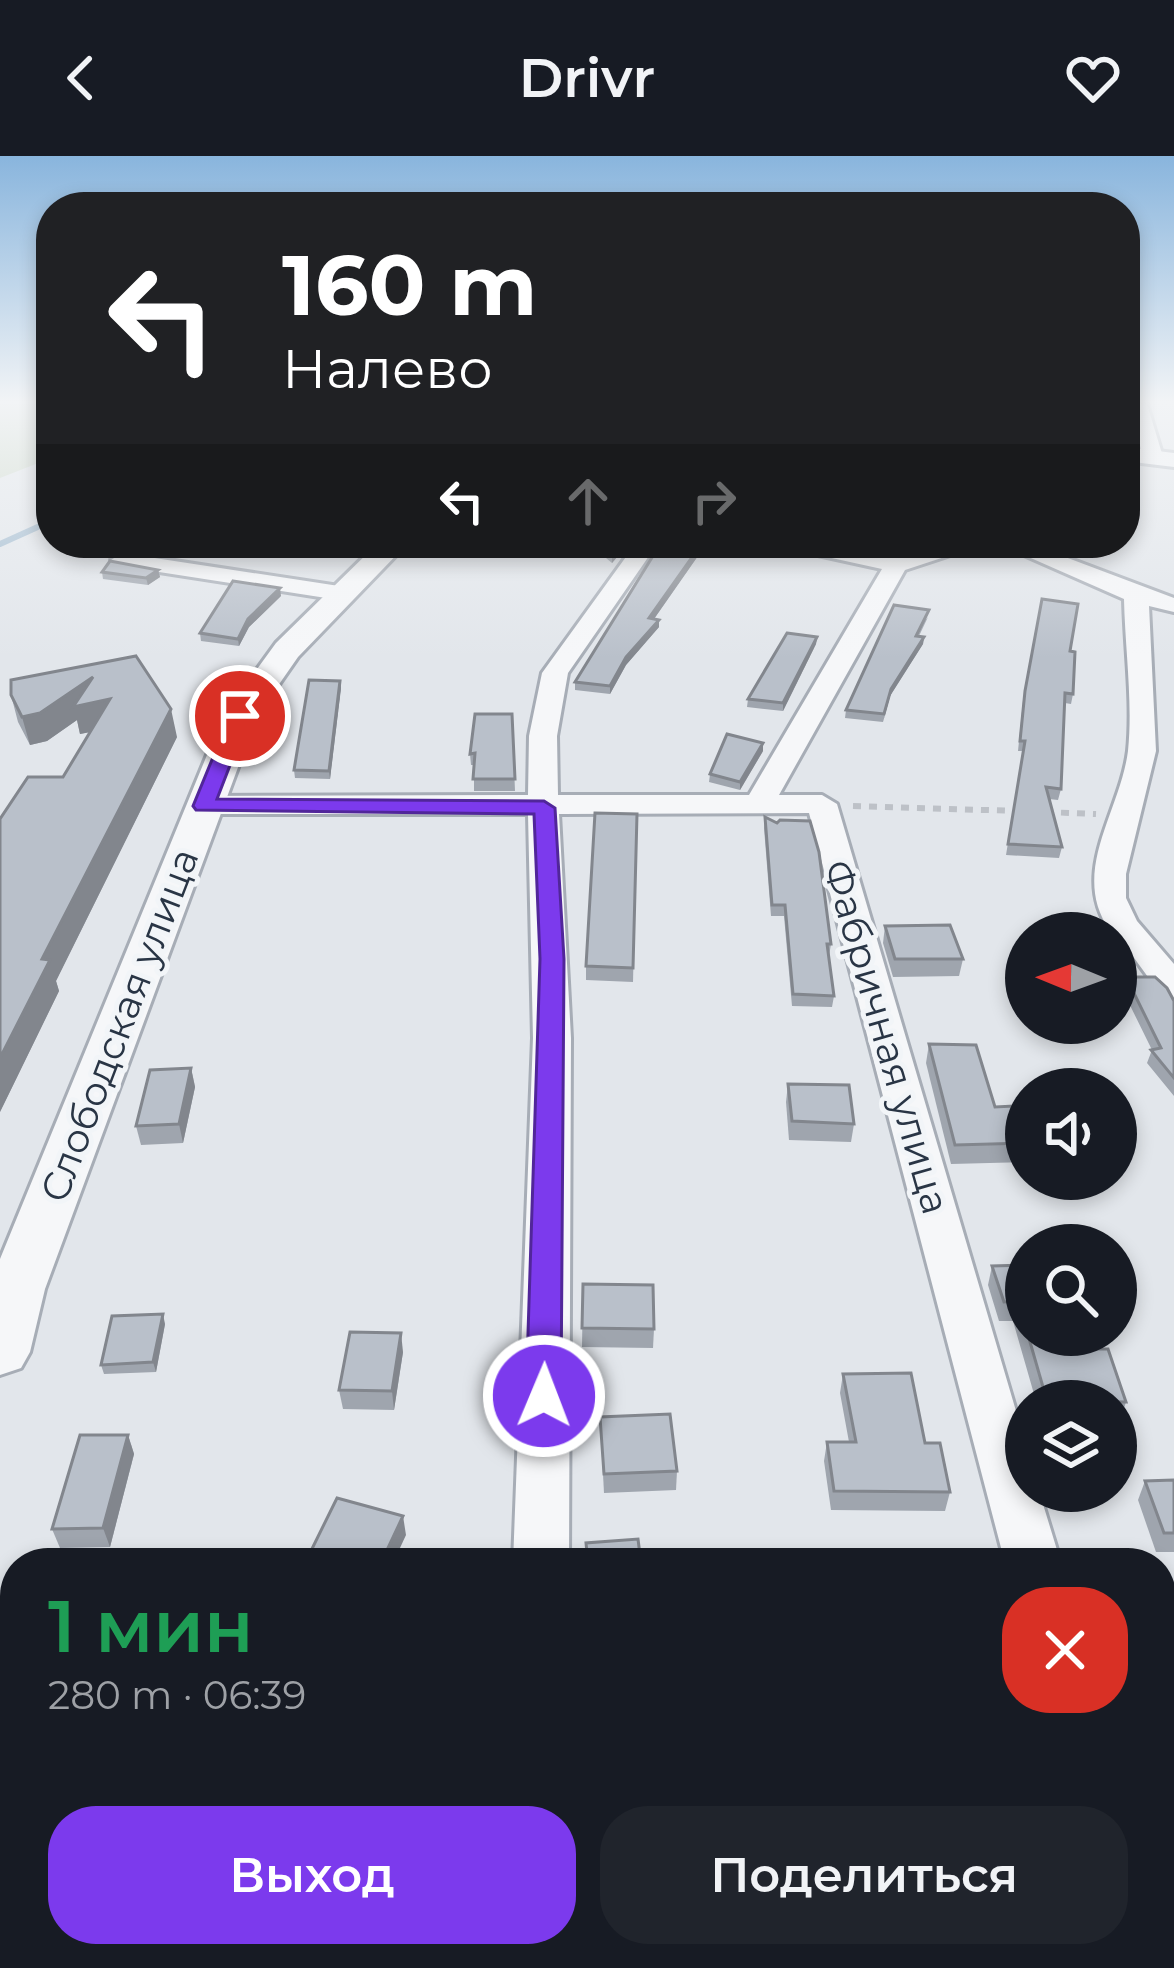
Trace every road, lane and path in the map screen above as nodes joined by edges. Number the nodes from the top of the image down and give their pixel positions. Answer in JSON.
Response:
{"nodes":[{"id":1,"x":378,"y":558,"type":"edge"},
{"id":2,"x":636,"y":558,"type":"edge"},
{"id":3,"x":864,"y":558,"type":"edge"},
{"id":4,"x":921,"y":558,"type":"edge"},
{"id":5,"x":1045,"y":558,"type":"edge"},
{"id":6,"x":122,"y":560,"type":"edge"},
{"id":7,"x":896,"y":565,"type":"junction"},
{"id":8,"x":339,"y":593,"type":"junction"},
{"id":9,"x":1136,"y":595,"type":"junction"},
{"id":10,"x":1174,"y":605,"type":"edge"},
{"id":11,"x":821,"y":804,"type":"junction"},
{"id":12,"x":758,"y":805,"type":"junction"},
{"id":13,"x":204,"y":806,"type":"junction"},
{"id":14,"x":544,"y":808,"type":"junction"},
{"id":15,"x":1125,"y":815,"type":"junction"},
{"id":16,"x":1174,"y":987,"type":"edge"},
{"id":17,"x":0,"y":1352,"type":"edge"},
{"id":18,"x":541,"y":1548,"type":"edge"},
{"id":19,"x":1029,"y":1548,"type":"edge"}],
"edges":[{"from":1,"to":8,"type":"street","name":"Слободская улица"},
{"from":2,"to":14,"type":"street"},
{"from":3,"to":7,"type":"street"},
{"from":4,"to":7,"type":"street"},
{"from":5,"to":9,"type":"street"},
{"from":6,"to":8,"type":"street"},
{"from":7,"to":12,"type":"street"},
{"from":8,"to":13,"type":"street","name":"Слободская улица"},
{"from":9,"to":10,"type":"street"},
{"from":9,"to":15,"type":"street"},
{"from":11,"to":12,"type":"street"},
{"from":11,"to":15,"type":"path","name":"Фабричная улица"},
{"from":11,"to":19,"type":"street","name":"Фабричная улица"},
{"from":12,"to":14,"type":"street"},
{"from":13,"to":14,"type":"street"},
{"from":13,"to":17,"type":"street","name":"Слободская улица"},
{"from":14,"to":18,"type":"street"},
{"from":15,"to":16,"type":"street"}]}
